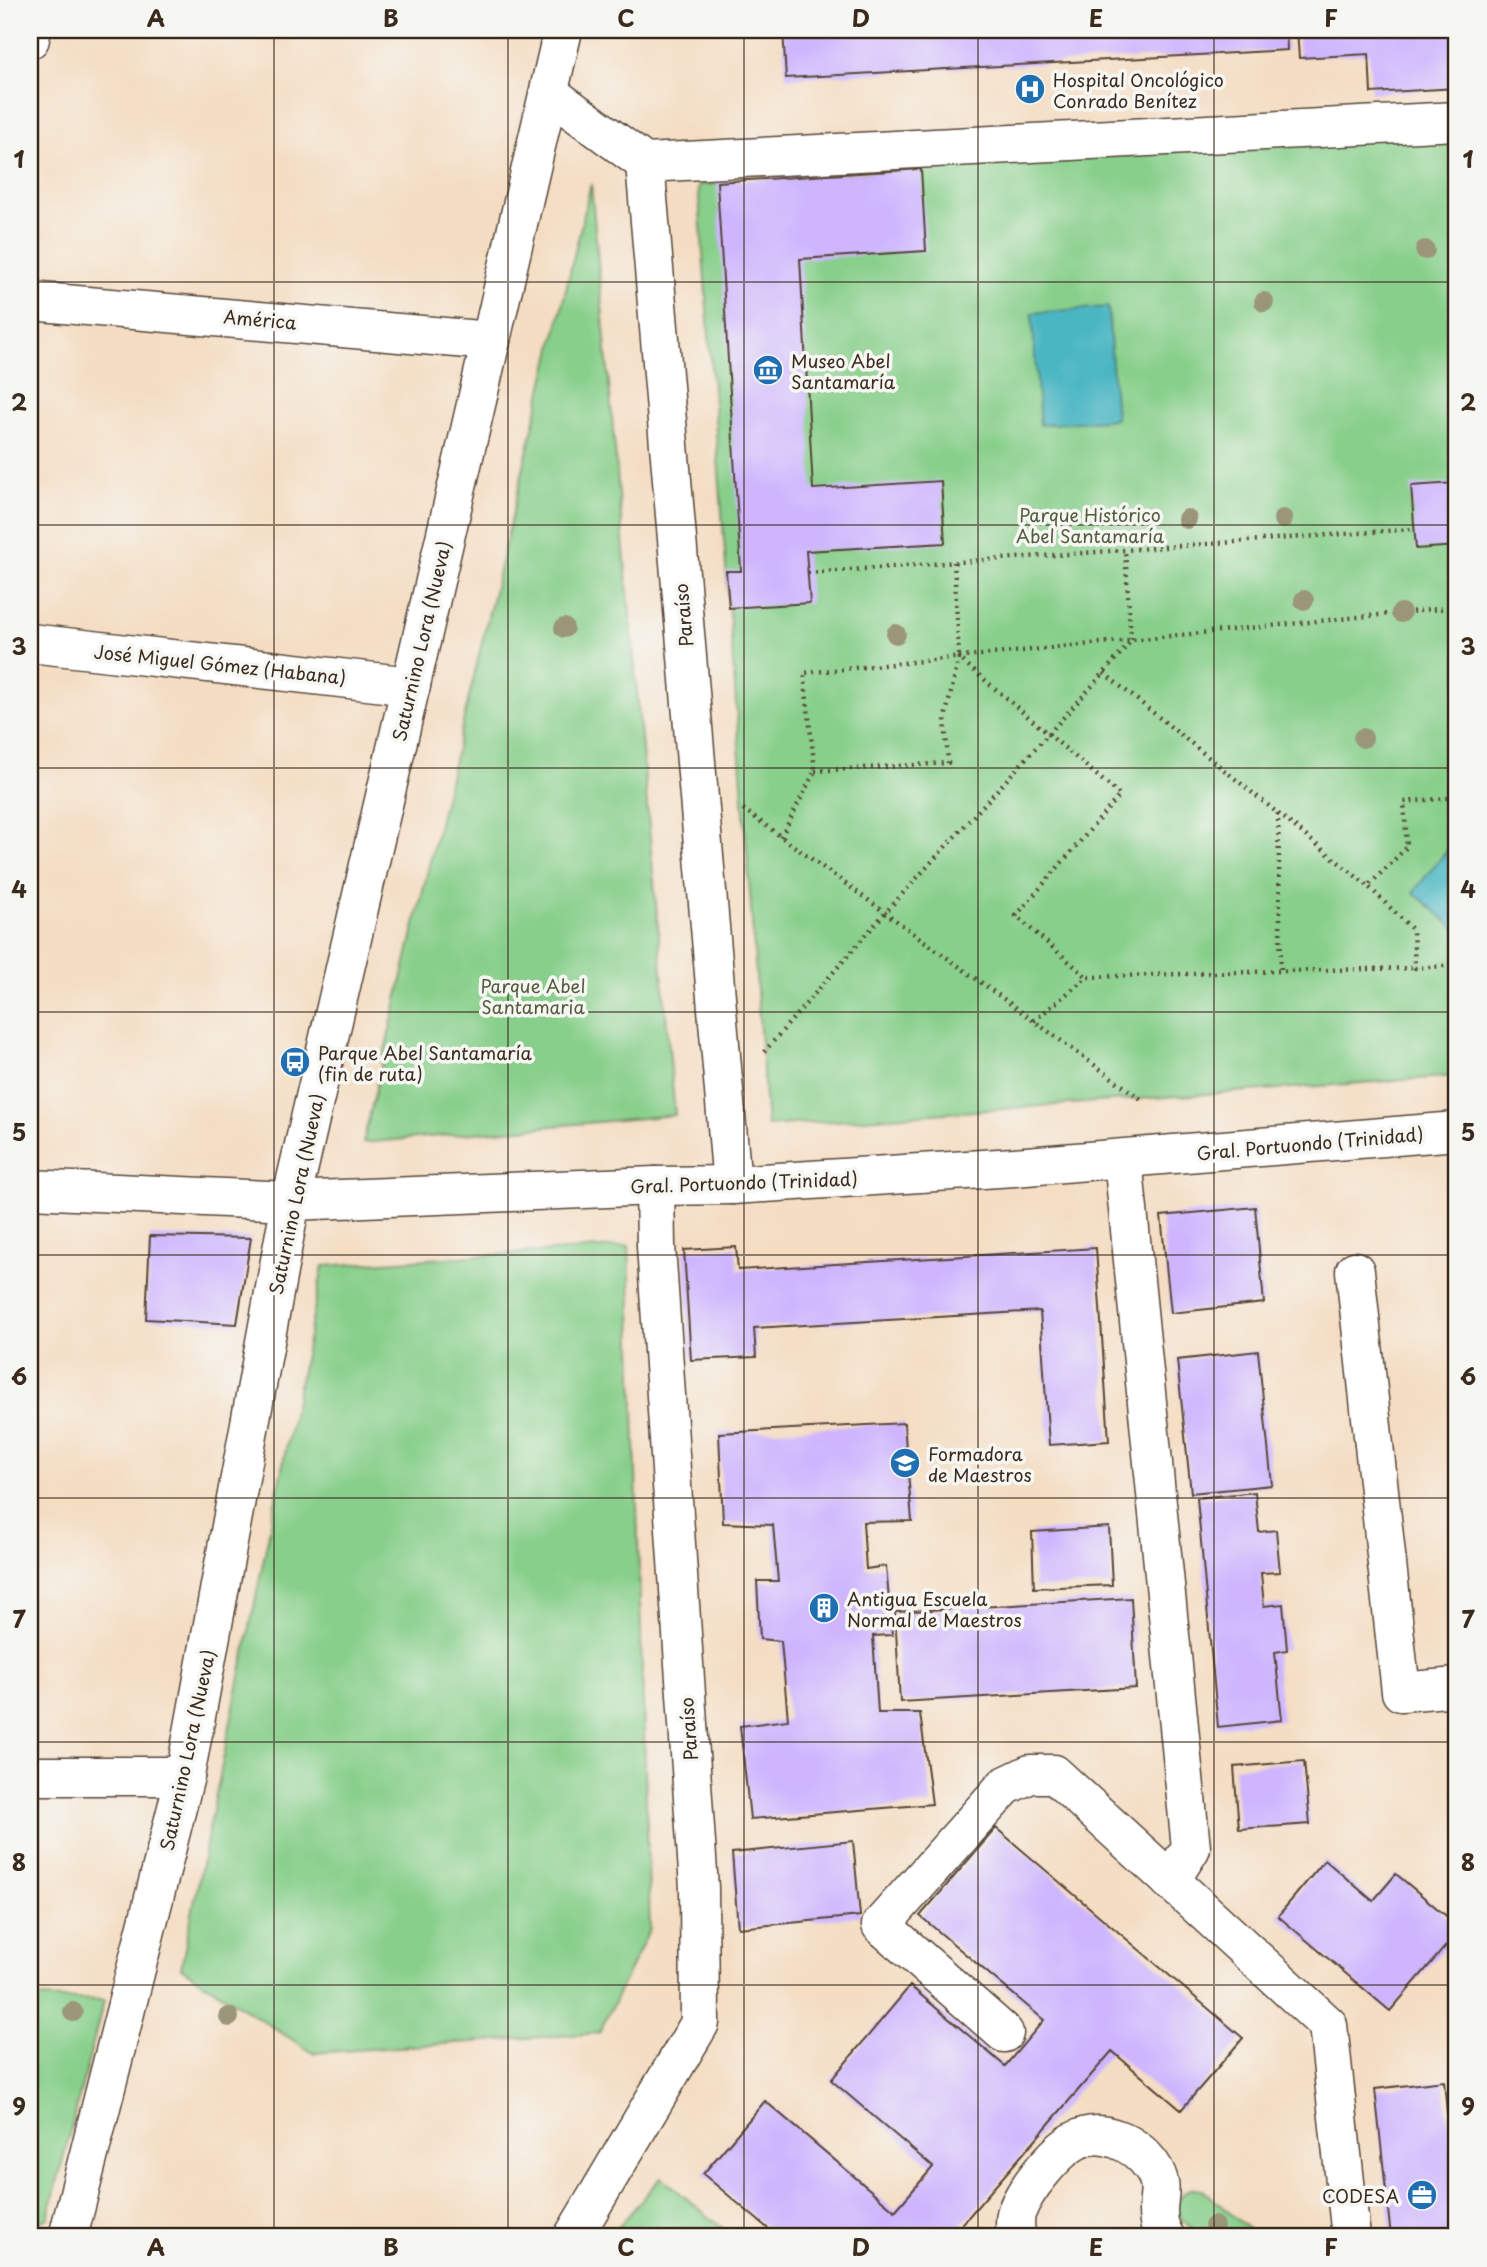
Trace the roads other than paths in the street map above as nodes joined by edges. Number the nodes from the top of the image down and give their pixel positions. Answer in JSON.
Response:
{"nodes":[{"id":1,"x":30,"y":30,"type":"edge"},
{"id":2,"x":563,"y":30,"type":"edge"},
{"id":3,"x":30,"y":39,"type":"edge"},
{"id":4,"x":549,"y":93,"type":"junction"},
{"id":5,"x":1457,"y":121,"type":"edge"},
{"id":6,"x":645,"y":163,"type":"junction"},
{"id":7,"x":30,"y":301,"type":"edge"},
{"id":8,"x":491,"y":341,"type":"junction"},
{"id":9,"x":30,"y":643,"type":"edge"},
{"id":10,"x":411,"y":686,"type":"junction"},
{"id":11,"x":1457,"y":1131,"type":"edge"},
{"id":12,"x":1123,"y":1158,"type":"junction"},
{"id":13,"x":732,"y":1185,"type":"junction"},
{"id":14,"x":655,"y":1186,"type":"junction"},
{"id":15,"x":30,"y":1189,"type":"edge"},
{"id":16,"x":291,"y":1201,"type":"junction"},
{"id":17,"x":1355,"y":1271,"type":"dead end"},
{"id":18,"x":1457,"y":1688,"type":"edge"},
{"id":19,"x":30,"y":1776,"type":"edge"},
{"id":20,"x":185,"y":1776,"type":"junction"},
{"id":21,"x":1170,"y":1881,"type":"junction"},
{"id":22,"x":1004,"y":2033,"type":"dead end"},
{"id":23,"x":68,"y":2237,"type":"edge"},
{"id":24,"x":573,"y":2237,"type":"edge"},
{"id":25,"x":1017,"y":2237,"type":"edge"},
{"id":26,"x":1165,"y":2237,"type":"edge"},
{"id":27,"x":1351,"y":2237,"type":"edge"}],
"edges":[{"from":1,"to":3,"type":"street"},
{"from":2,"to":4,"type":"street","name":"Saturnino Lora (Nueva)"},
{"from":4,"to":6,"type":"street"},
{"from":4,"to":8,"type":"street","name":"Saturnino Lora (Nueva)"},
{"from":5,"to":6,"type":"street"},
{"from":6,"to":13,"type":"street","name":"Paraíso"},
{"from":7,"to":8,"type":"street","name":"América"},
{"from":8,"to":10,"type":"street","name":"Saturnino Lora (Nueva)"},
{"from":9,"to":10,"type":"street","name":"José Miguel Gómez (Habana)"},
{"from":10,"to":16,"type":"street","name":"Saturnino Lora (Nueva)"},
{"from":11,"to":12,"type":"street","name":"Gral. Portuondo (Trinidad)"},
{"from":12,"to":13,"type":"street","name":"Gral. Portuondo (Trinidad)"},
{"from":12,"to":21,"type":"street"},
{"from":13,"to":14,"type":"street","name":"Gral. Portuondo (Trinidad)"},
{"from":14,"to":16,"type":"street","name":"Gral. Portuondo (Trinidad)"},
{"from":14,"to":24,"type":"street","name":"Paraíso"},
{"from":15,"to":16,"type":"street","name":"Gral. Portuondo (Trinidad)"},
{"from":16,"to":20,"type":"street","name":"Saturnino Lora (Nueva)"},
{"from":17,"to":18,"type":"street"},
{"from":19,"to":20,"type":"street"},
{"from":20,"to":23,"type":"street","name":"Saturnino Lora (Nueva)"},
{"from":21,"to":22,"type":"street"},
{"from":21,"to":27,"type":"street"},
{"from":25,"to":26,"type":"street"}]}
